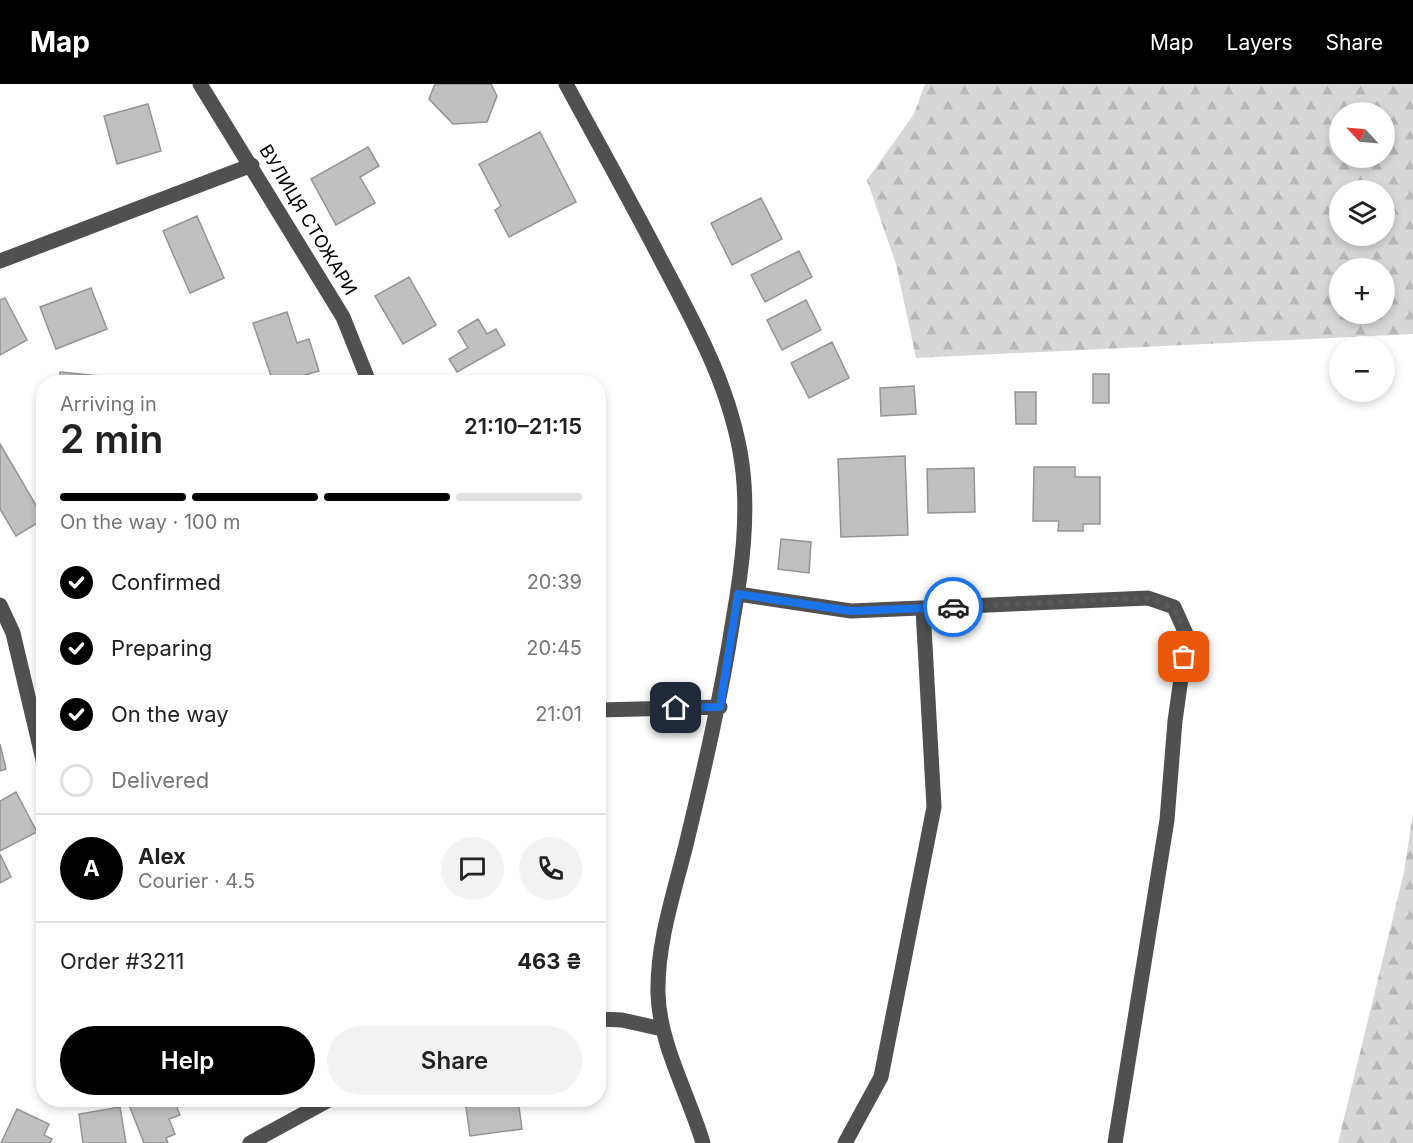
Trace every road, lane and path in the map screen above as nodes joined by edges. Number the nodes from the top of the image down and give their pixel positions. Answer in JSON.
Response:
{"nodes":[{"id":1,"x":200,"y":84,"type":"edge"},
{"id":2,"x":566,"y":84,"type":"edge"},
{"id":3,"x":252,"y":165,"type":"junction"},
{"id":4,"x":0,"y":261,"type":"edge"},
{"id":5,"x":366,"y":375,"type":"edge"},
{"id":6,"x":738,"y":594,"type":"junction"},
{"id":7,"x":0,"y":605,"type":"edge"},
{"id":8,"x":923,"y":609,"type":"junction"},
{"id":9,"x":720,"y":707,"type":"junction"},
{"id":10,"x":606,"y":711,"type":"edge"},
{"id":11,"x":36,"y":730,"type":"edge"},
{"id":12,"x":606,"y":1019,"type":"edge"},
{"id":13,"x":662,"y":1029,"type":"junction"},
{"id":14,"x":316,"y":1107,"type":"edge"},
{"id":15,"x":250,"y":1143,"type":"edge"},
{"id":16,"x":703,"y":1143,"type":"edge"},
{"id":17,"x":845,"y":1143,"type":"edge"},
{"id":18,"x":1115,"y":1143,"type":"edge"}],
"edges":[{"from":1,"to":3,"type":"street","name":"ВУЛИЦЯ СТОЖАРИ"},
{"from":2,"to":6,"type":"street"},
{"from":3,"to":4,"type":"street"},
{"from":3,"to":5,"type":"street","name":"ВУЛИЦЯ СТОЖАРИ"},
{"from":6,"to":8,"type":"street"},
{"from":6,"to":9,"type":"street"},
{"from":7,"to":11,"type":"street"},
{"from":8,"to":17,"type":"street"},
{"from":8,"to":18,"type":"street"},
{"from":9,"to":10,"type":"street"},
{"from":9,"to":13,"type":"street"},
{"from":12,"to":13,"type":"street"},
{"from":13,"to":16,"type":"street"},
{"from":14,"to":15,"type":"street"}]}
